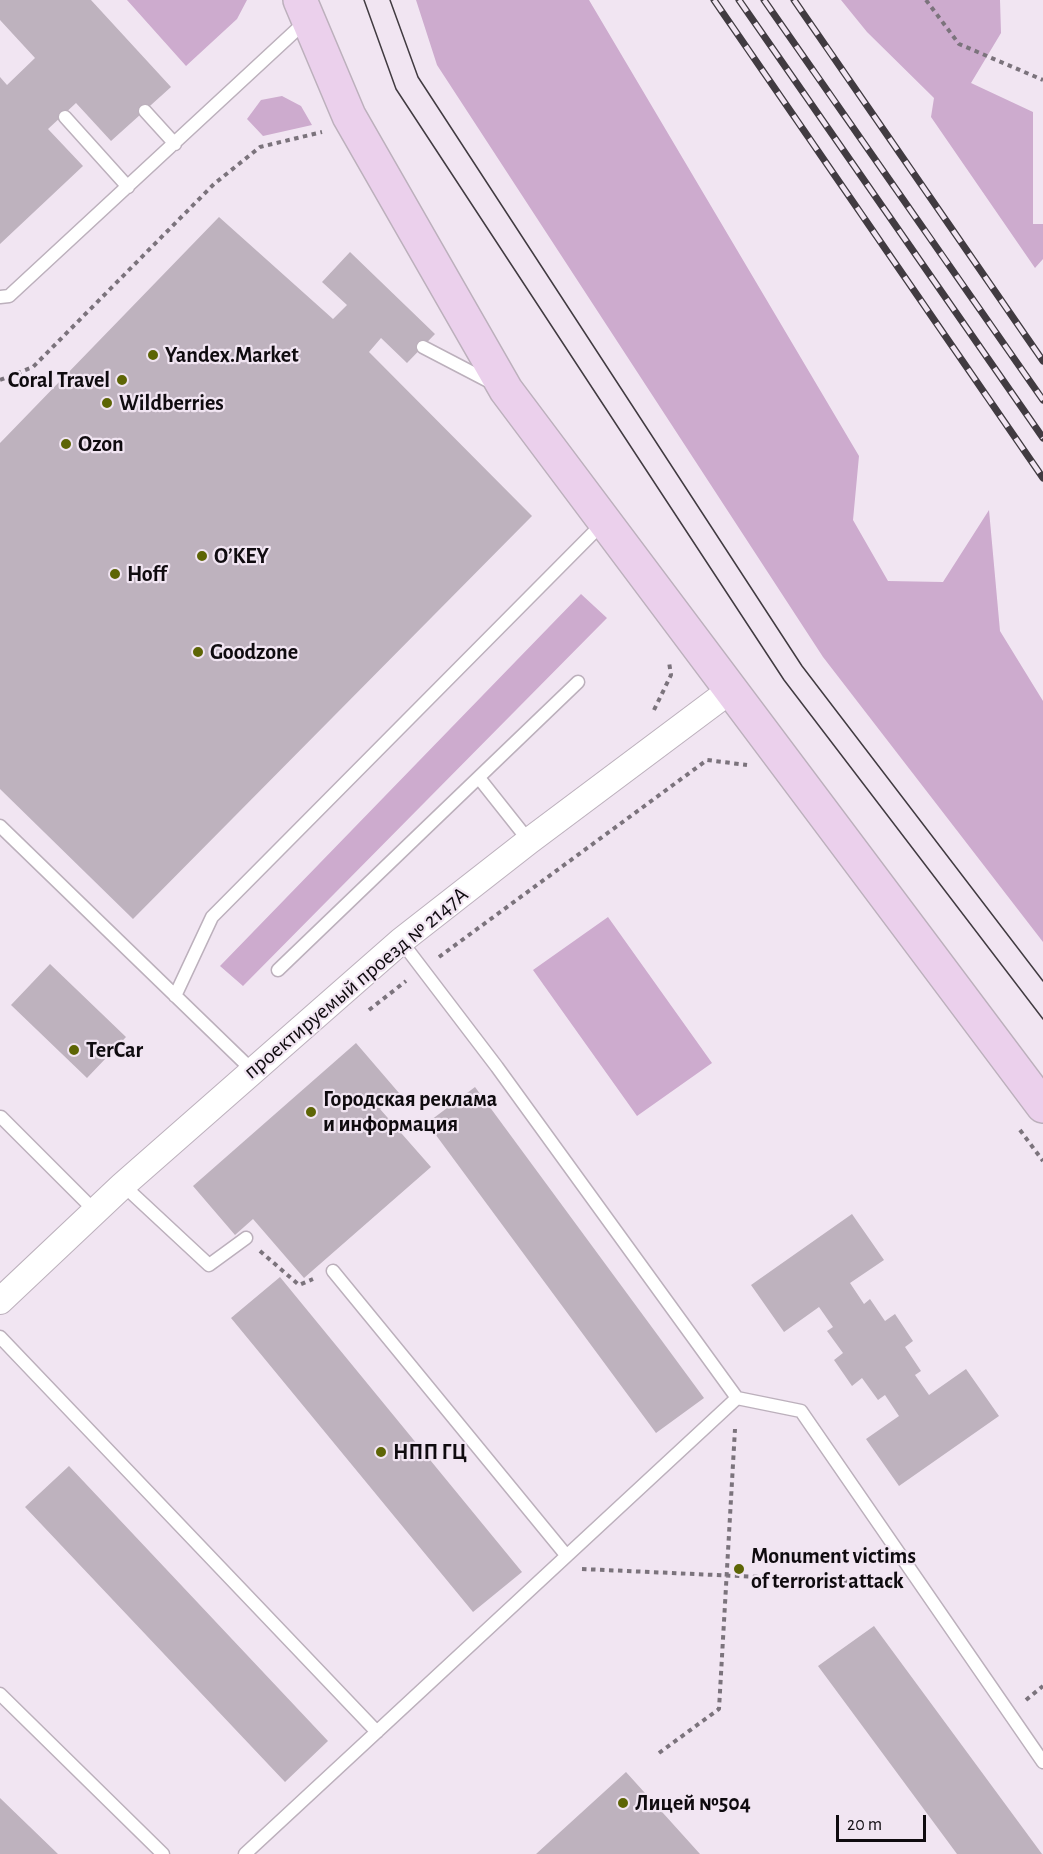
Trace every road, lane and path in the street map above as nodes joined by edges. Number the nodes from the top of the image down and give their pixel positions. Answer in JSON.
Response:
{"nodes":[{"id":1,"x":926,"y":0,"type":"edge"},
{"id":2,"x":303,"y":10,"type":"edge"},
{"id":3,"x":1043,"y":80,"type":"edge"},
{"id":4,"x":145,"y":111,"type":"dead end"},
{"id":5,"x":349,"y":116,"type":"junction"},
{"id":6,"x":64,"y":117,"type":"dead end"},
{"id":7,"x":175,"y":144,"type":"junction"},
{"id":8,"x":128,"y":187,"type":"junction"},
{"id":9,"x":0,"y":297,"type":"edge"},
{"id":10,"x":423,"y":347,"type":"dead end"},
{"id":11,"x":0,"y":380,"type":"edge"},
{"id":12,"x":506,"y":390,"type":"junction"},
{"id":13,"x":604,"y":522,"type":"junction"},
{"id":14,"x":578,"y":682,"type":"dead end"},
{"id":15,"x":732,"y":689,"type":"junction"},
{"id":16,"x":753,"y":766,"type":"dead end"},
{"id":17,"x":478,"y":778,"type":"junction"},
{"id":18,"x":0,"y":826,"type":"edge"},
{"id":19,"x":529,"y":841,"type":"junction"},
{"id":20,"x":401,"y":941,"type":"junction"},
{"id":21,"x":422,"y":969,"type":"junction"},
{"id":22,"x":278,"y":970,"type":"dead end"},
{"id":23,"x":175,"y":996,"type":"junction"},
{"id":24,"x":365,"y":1012,"type":"dead end"},
{"id":25,"x":252,"y":1070,"type":"junction"},
{"id":26,"x":1043,"y":1106,"type":"edge"},
{"id":27,"x":1,"y":1117,"type":"edge"},
{"id":28,"x":1015,"y":1122,"type":"dead end"},
{"id":29,"x":1043,"y":1161,"type":"edge"},
{"id":30,"x":123,"y":1185,"type":"junction"},
{"id":31,"x":95,"y":1211,"type":"junction"},
{"id":32,"x":246,"y":1238,"type":"joint"},
{"id":33,"x":333,"y":1270,"type":"joint"},
{"id":34,"x":0,"y":1302,"type":"edge"},
{"id":35,"x":0,"y":1337,"type":"edge"},
{"id":36,"x":737,"y":1398,"type":"junction"},
{"id":37,"x":566,"y":1555,"type":"junction"},
{"id":38,"x":726,"y":1576,"type":"junction"},
{"id":39,"x":920,"y":1584,"type":"junction"},
{"id":40,"x":0,"y":1694,"type":"edge"},
{"id":41,"x":377,"y":1732,"type":"junction"},
{"id":42,"x":659,"y":1754,"type":"dead end"},
{"id":43,"x":1043,"y":1762,"type":"edge"},
{"id":44,"x":163,"y":1854,"type":"edge"},
{"id":45,"x":245,"y":1854,"type":"edge"}],
"edges":[{"from":1,"to":3,"type":"path"},
{"from":2,"to":5,"type":"main road"},
{"from":2,"to":7,"type":"lane"},
{"from":4,"to":7,"type":"lane"},
{"from":5,"to":11,"type":"path"},
{"from":5,"to":12,"type":"main road"},
{"from":6,"to":8,"type":"lane"},
{"from":7,"to":8,"type":"lane"},
{"from":8,"to":9,"type":"lane"},
{"from":10,"to":12,"type":"lane"},
{"from":12,"to":13,"type":"main road"},
{"from":13,"to":15,"type":"main road"},
{"from":13,"to":23,"type":"lane"},
{"from":14,"to":17,"type":"lane"},
{"from":15,"to":19,"type":"street","name":"проектируемый проезд № 2147А"},
{"from":15,"to":26,"type":"main road"},
{"from":16,"to":21,"type":"path"},
{"from":17,"to":19,"type":"lane"},
{"from":17,"to":22,"type":"lane"},
{"from":18,"to":23,"type":"lane"},
{"from":19,"to":20,"type":"street","name":"проектируемый проезд № 2147А"},
{"from":20,"to":21,"type":"lane"},
{"from":20,"to":25,"type":"street","name":"проектируемый проезд № 2147А"},
{"from":21,"to":24,"type":"path"},
{"from":21,"to":36,"type":"lane"},
{"from":23,"to":25,"type":"lane"},
{"from":25,"to":30,"type":"street","name":"проектируемый проезд № 2147А"},
{"from":27,"to":31,"type":"lane"},
{"from":28,"to":29,"type":"path"},
{"from":30,"to":31,"type":"street","name":"проектируемый проезд № 2147А"},
{"from":30,"to":32,"type":"lane"},
{"from":31,"to":34,"type":"street","name":"проектируемый проезд № 2147А"},
{"from":32,"to":33,"type":"path"},
{"from":33,"to":37,"type":"lane"},
{"from":35,"to":41,"type":"lane"},
{"from":36,"to":37,"type":"lane"},
{"from":36,"to":38,"type":"path"},
{"from":36,"to":39,"type":"lane"},
{"from":37,"to":38,"type":"path"},
{"from":37,"to":41,"type":"lane"},
{"from":38,"to":39,"type":"path"},
{"from":38,"to":42,"type":"path"},
{"from":39,"to":43,"type":"lane"},
{"from":40,"to":44,"type":"lane"},
{"from":41,"to":45,"type":"lane"}]}
